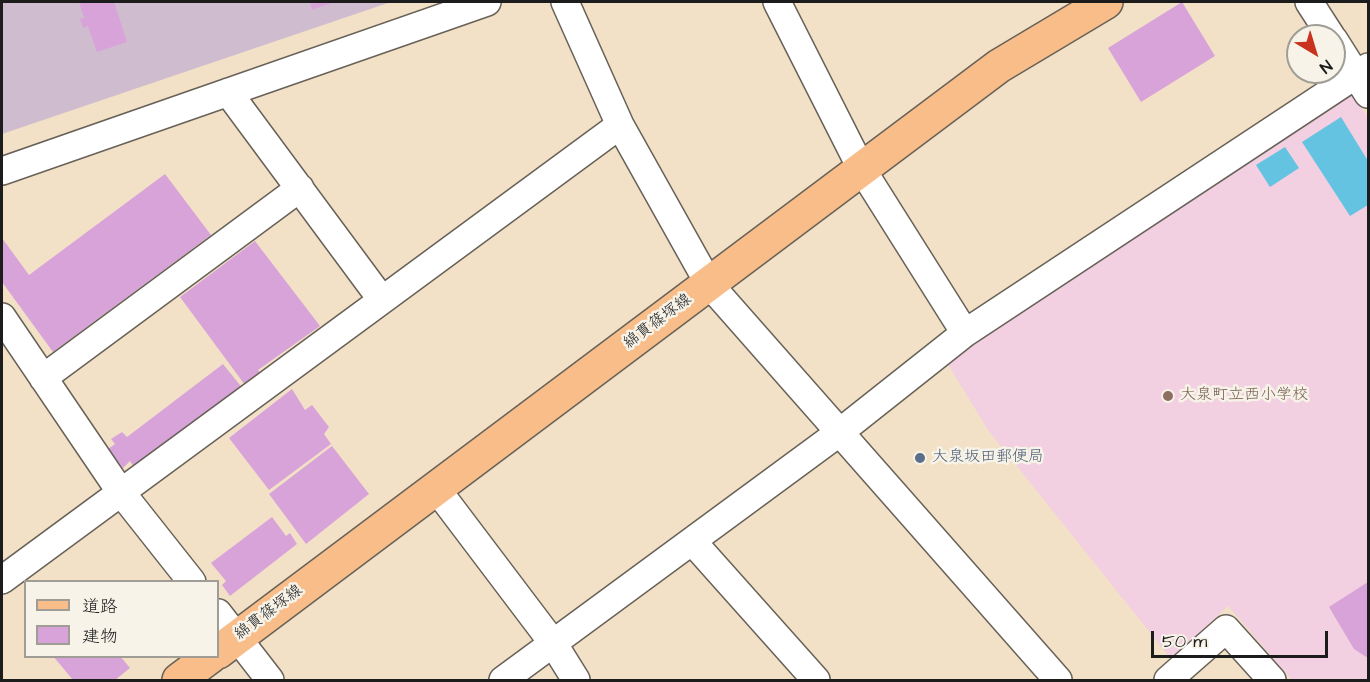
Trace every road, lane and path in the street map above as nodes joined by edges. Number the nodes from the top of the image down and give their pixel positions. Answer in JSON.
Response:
{"nodes":[{"id":1,"x":487,"y":2,"type":"edge"},
{"id":2,"x":566,"y":2,"type":"edge"},
{"id":3,"x":777,"y":2,"type":"edge"},
{"id":4,"x":1106,"y":2,"type":"edge"},
{"id":5,"x":1309,"y":2,"type":"edge"},
{"id":6,"x":1324,"y":24,"type":"edge"},
{"id":7,"x":1346,"y":55,"type":"edge"},
{"id":8,"x":1364,"y":78,"type":"edge"},
{"id":9,"x":228,"y":92,"type":"junction"},
{"id":10,"x":620,"y":125,"type":"junction"},
{"id":11,"x":861,"y":168,"type":"junction"},
{"id":12,"x":2,"y":171,"type":"edge"},
{"id":13,"x":300,"y":188,"type":"junction"},
{"id":14,"x":709,"y":284,"type":"junction"},
{"id":15,"x":382,"y":300,"type":"junction"},
{"id":16,"x":2,"y":319,"type":"edge"},
{"id":17,"x":964,"y":333,"type":"junction"},
{"id":18,"x":44,"y":378,"type":"junction"},
{"id":19,"x":840,"y":432,"type":"junction"},
{"id":20,"x":435,"y":488,"type":"junction"},
{"id":21,"x":120,"y":491,"type":"junction"},
{"id":22,"x":692,"y":541,"type":"junction"},
{"id":23,"x":2,"y":580,"type":"edge"},
{"id":24,"x":190,"y":580,"type":"edge"},
{"id":25,"x":224,"y":634,"type":"edge"},
{"id":26,"x":553,"y":643,"type":"junction"},
{"id":27,"x":210,"y":658,"type":"edge"},
{"id":28,"x":179,"y":681,"type":"edge"},
{"id":29,"x":270,"y":681,"type":"edge"},
{"id":30,"x":503,"y":681,"type":"edge"},
{"id":31,"x":576,"y":681,"type":"edge"},
{"id":32,"x":816,"y":681,"type":"edge"},
{"id":33,"x":1058,"y":681,"type":"edge"},
{"id":34,"x":1168,"y":681,"type":"edge"},
{"id":35,"x":1272,"y":681,"type":"edge"}],
"edges":[{"from":1,"to":9,"type":"street"},
{"from":2,"to":10,"type":"street"},
{"from":3,"to":11,"type":"street"},
{"from":4,"to":11,"type":"main road","name":"綿貫篠塚線"},
{"from":5,"to":6,"type":"street"},
{"from":7,"to":8,"type":"street"},
{"from":8,"to":17,"type":"street"},
{"from":9,"to":12,"type":"street"},
{"from":9,"to":13,"type":"street"},
{"from":10,"to":14,"type":"street"},
{"from":10,"to":15,"type":"street"},
{"from":11,"to":14,"type":"main road","name":"綿貫篠塚線"},
{"from":11,"to":17,"type":"street"},
{"from":13,"to":15,"type":"street"},
{"from":13,"to":18,"type":"street"},
{"from":14,"to":19,"type":"street"},
{"from":14,"to":20,"type":"main road","name":"綿貫篠塚線"},
{"from":15,"to":21,"type":"street"},
{"from":16,"to":18,"type":"street"},
{"from":17,"to":19,"type":"street"},
{"from":18,"to":21,"type":"street"},
{"from":19,"to":22,"type":"street"},
{"from":19,"to":33,"type":"street"},
{"from":20,"to":25,"type":"main road","name":"綿貫篠塚線"},
{"from":20,"to":26,"type":"street"},
{"from":21,"to":23,"type":"street"},
{"from":21,"to":24,"type":"street"},
{"from":22,"to":26,"type":"street"},
{"from":22,"to":32,"type":"street"},
{"from":25,"to":29,"type":"street"},
{"from":26,"to":30,"type":"street"},
{"from":26,"to":31,"type":"street"},
{"from":27,"to":28,"type":"main road"},
{"from":34,"to":35,"type":"street"}]}
